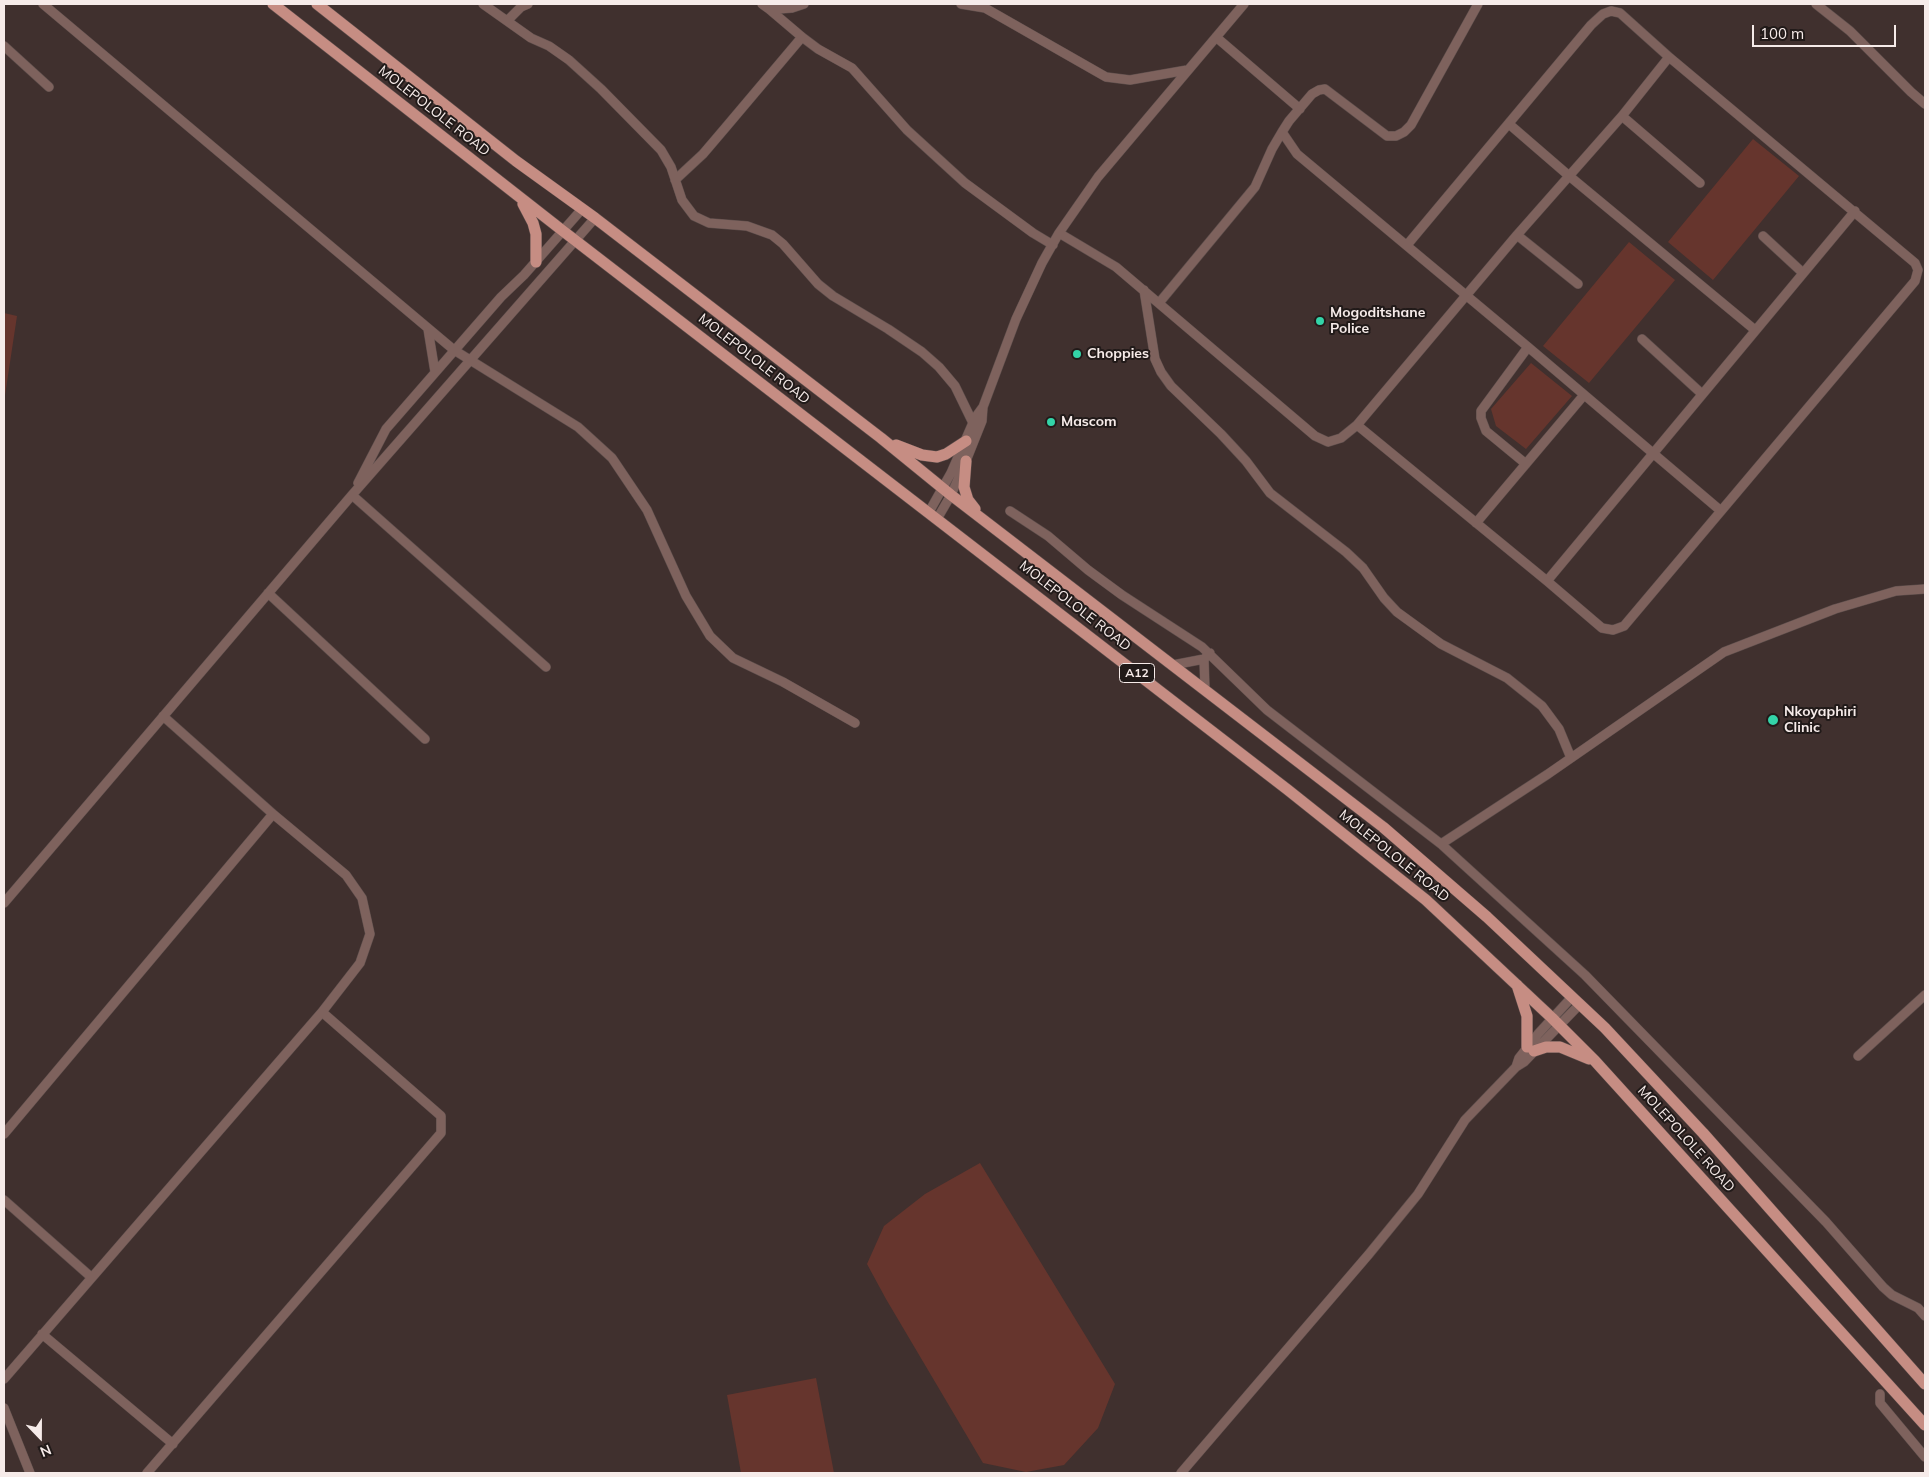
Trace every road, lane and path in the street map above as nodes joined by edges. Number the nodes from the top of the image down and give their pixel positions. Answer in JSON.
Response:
{"nodes":[{"id":1,"x":43,"y":4,"type":"edge"},
{"id":2,"x":273,"y":4,"type":"edge"},
{"id":3,"x":317,"y":4,"type":"edge"},
{"id":4,"x":483,"y":4,"type":"edge"},
{"id":5,"x":528,"y":4,"type":"edge"},
{"id":6,"x":804,"y":4,"type":"edge"},
{"id":7,"x":961,"y":4,"type":"edge"},
{"id":8,"x":1244,"y":4,"type":"edge"},
{"id":9,"x":1478,"y":4,"type":"edge"},
{"id":10,"x":1816,"y":4,"type":"edge"},
{"id":11,"x":766,"y":6,"type":"edge"},
{"id":12,"x":507,"y":21,"type":"junction"},
{"id":13,"x":802,"y":37,"type":"junction"},
{"id":14,"x":1216,"y":37,"type":"junction"},
{"id":15,"x":4,"y":46,"type":"edge"},
{"id":16,"x":1669,"y":57,"type":"junction"},
{"id":17,"x":1186,"y":70,"type":"junction"},
{"id":18,"x":49,"y":87,"type":"dead end"},
{"id":19,"x":1925,"y":104,"type":"edge"},
{"id":20,"x":1300,"y":108,"type":"junction"},
{"id":21,"x":1622,"y":116,"type":"junction"},
{"id":22,"x":1510,"y":124,"type":"junction"},
{"id":23,"x":1282,"y":132,"type":"junction"},
{"id":24,"x":1568,"y":175,"type":"junction"},
{"id":25,"x":676,"y":180,"type":"junction"},
{"id":26,"x":1700,"y":183,"type":"dead end"},
{"id":27,"x":520,"y":198,"type":"junction"},
{"id":28,"x":582,"y":209,"type":"junction"},
{"id":29,"x":1855,"y":212,"type":"junction"},
{"id":30,"x":595,"y":218,"type":"junction"},
{"id":31,"x":562,"y":232,"type":"junction"},
{"id":32,"x":1060,"y":233,"type":"junction"},
{"id":33,"x":1517,"y":235,"type":"junction"},
{"id":34,"x":1763,"y":236,"type":"dead end"},
{"id":35,"x":575,"y":241,"type":"junction"},
{"id":36,"x":1053,"y":245,"type":"junction"},
{"id":37,"x":1407,"y":245,"type":"junction"},
{"id":38,"x":536,"y":262,"type":"junction"},
{"id":39,"x":1804,"y":273,"type":"junction"},
{"id":40,"x":524,"y":275,"type":"junction"},
{"id":41,"x":536,"y":284,"type":"junction"},
{"id":42,"x":1578,"y":284,"type":"dead end"},
{"id":43,"x":1144,"y":290,"type":"junction"},
{"id":44,"x":1467,"y":295,"type":"junction"},
{"id":45,"x":1159,"y":303,"type":"junction"},
{"id":46,"x":428,"y":329,"type":"junction"},
{"id":47,"x":1755,"y":330,"type":"junction"},
{"id":48,"x":1642,"y":339,"type":"dead end"},
{"id":49,"x":1528,"y":347,"type":"junction"},
{"id":50,"x":454,"y":350,"type":"junction"},
{"id":51,"x":470,"y":360,"type":"junction"},
{"id":52,"x":435,"y":372,"type":"junction"},
{"id":53,"x":1584,"y":394,"type":"junction"},
{"id":54,"x":1702,"y":394,"type":"junction"},
{"id":55,"x":983,"y":406,"type":"junction"},
{"id":56,"x":973,"y":423,"type":"junction"},
{"id":57,"x":1357,"y":425,"type":"junction"},
{"id":58,"x":881,"y":438,"type":"junction"},
{"id":59,"x":966,"y":441,"type":"junction"},
{"id":60,"x":1652,"y":453,"type":"junction"},
{"id":61,"x":966,"y":461,"type":"junction"},
{"id":62,"x":1526,"y":464,"type":"junction"},
{"id":63,"x":947,"y":492,"type":"junction"},
{"id":64,"x":352,"y":495,"type":"junction"},
{"id":65,"x":1010,"y":511,"type":"dead end"},
{"id":66,"x":1721,"y":511,"type":"junction"},
{"id":67,"x":933,"y":515,"type":"junction"},
{"id":68,"x":980,"y":516,"type":"junction"},
{"id":69,"x":1476,"y":522,"type":"junction"},
{"id":70,"x":1547,"y":580,"type":"junction"},
{"id":71,"x":1925,"y":589,"type":"edge"},
{"id":72,"x":268,"y":594,"type":"junction"},
{"id":73,"x":1207,"y":656,"type":"junction"},
{"id":74,"x":1173,"y":665,"type":"junction"},
{"id":75,"x":546,"y":667,"type":"dead end"},
{"id":76,"x":1204,"y":690,"type":"junction"},
{"id":77,"x":163,"y":716,"type":"junction"},
{"id":78,"x":855,"y":723,"type":"dead end"},
{"id":79,"x":425,"y":739,"type":"dead end"},
{"id":80,"x":1571,"y":758,"type":"junction"},
{"id":81,"x":272,"y":814,"type":"junction"},
{"id":82,"x":1441,"y":844,"type":"junction"},
{"id":83,"x":4,"y":903,"type":"edge"},
{"id":84,"x":1516,"y":983,"type":"junction"},
{"id":85,"x":1925,"y":995,"type":"edge"},
{"id":86,"x":1576,"y":1000,"type":"junction"},
{"id":87,"x":322,"y":1012,"type":"junction"},
{"id":88,"x":1556,"y":1021,"type":"junction"},
{"id":89,"x":1531,"y":1049,"type":"junction"},
{"id":90,"x":1858,"y":1056,"type":"dead end"},
{"id":91,"x":1595,"y":1061,"type":"junction"},
{"id":92,"x":4,"y":1134,"type":"edge"},
{"id":93,"x":4,"y":1200,"type":"edge"},
{"id":94,"x":91,"y":1276,"type":"junction"},
{"id":95,"x":1925,"y":1316,"type":"edge"},
{"id":96,"x":42,"y":1334,"type":"junction"},
{"id":97,"x":4,"y":1379,"type":"edge"},
{"id":98,"x":1925,"y":1384,"type":"edge"},
{"id":99,"x":1880,"y":1394,"type":"dead end"},
{"id":100,"x":4,"y":1408,"type":"edge"},
{"id":101,"x":1925,"y":1426,"type":"edge"},
{"id":102,"x":173,"y":1444,"type":"junction"},
{"id":103,"x":1925,"y":1458,"type":"edge"},
{"id":104,"x":30,"y":1473,"type":"edge"},
{"id":105,"x":147,"y":1473,"type":"edge"},
{"id":106,"x":1181,"y":1473,"type":"edge"}],
"edges":[{"from":1,"to":46,"type":"street"},
{"from":2,"to":27,"type":"main road","name":"MOLEPOLOLE ROAD","number":"A12"},
{"from":3,"to":28,"type":"main road","name":"MOLEPOLOLE ROAD","number":"A12"},
{"from":4,"to":12,"type":"street"},
{"from":5,"to":12,"type":"street"},
{"from":6,"to":11,"type":"street"},
{"from":7,"to":17,"type":"street"},
{"from":8,"to":14,"type":"street"},
{"from":9,"to":20,"type":"street"},
{"from":10,"to":19,"type":"street"},
{"from":11,"to":13,"type":"street"},
{"from":12,"to":25,"type":"street"},
{"from":13,"to":25,"type":"street"},
{"from":13,"to":36,"type":"street"},
{"from":14,"to":17,"type":"street"},
{"from":14,"to":20,"type":"street"},
{"from":15,"to":18,"type":"street"},
{"from":16,"to":21,"type":"street"},
{"from":16,"to":22,"type":"street"},
{"from":16,"to":29,"type":"street"},
{"from":17,"to":32,"type":"street"},
{"from":20,"to":23,"type":"street"},
{"from":21,"to":24,"type":"street"},
{"from":21,"to":26,"type":"street"},
{"from":22,"to":24,"type":"street"},
{"from":22,"to":37,"type":"street"},
{"from":23,"to":37,"type":"street"},
{"from":23,"to":45,"type":"street"},
{"from":24,"to":33,"type":"street"},
{"from":24,"to":47,"type":"street"},
{"from":25,"to":56,"type":"street"},
{"from":27,"to":31,"type":"main road","name":"MOLEPOLOLE ROAD","number":"A12"},
{"from":27,"to":38,"type":"main road"},
{"from":28,"to":30,"type":"main road","name":"MOLEPOLOLE ROAD","number":"A12"},
{"from":28,"to":31,"type":"street"},
{"from":29,"to":39,"type":"street"},
{"from":29,"to":66,"type":"street"},
{"from":30,"to":35,"type":"street"},
{"from":30,"to":58,"type":"main road","name":"MOLEPOLOLE ROAD","number":"A12"},
{"from":31,"to":35,"type":"main road","name":"MOLEPOLOLE ROAD","number":"A12"},
{"from":31,"to":38,"type":"street"},
{"from":32,"to":36,"type":"street"},
{"from":32,"to":43,"type":"street"},
{"from":33,"to":42,"type":"street"},
{"from":33,"to":44,"type":"street"},
{"from":34,"to":39,"type":"street"},
{"from":35,"to":41,"type":"street"},
{"from":35,"to":67,"type":"main road","name":"MOLEPOLOLE ROAD","number":"A12"},
{"from":36,"to":55,"type":"street"},
{"from":37,"to":44,"type":"street"},
{"from":38,"to":40,"type":"street"},
{"from":39,"to":47,"type":"street"},
{"from":40,"to":41,"type":"street"},
{"from":40,"to":50,"type":"street"},
{"from":41,"to":51,"type":"street"},
{"from":43,"to":45,"type":"street"},
{"from":43,"to":80,"type":"street"},
{"from":44,"to":49,"type":"street"},
{"from":44,"to":57,"type":"street"},
{"from":45,"to":57,"type":"street"},
{"from":46,"to":50,"type":"street"},
{"from":46,"to":52,"type":"street"},
{"from":47,"to":54,"type":"street"},
{"from":48,"to":54,"type":"street"},
{"from":49,"to":53,"type":"street"},
{"from":49,"to":62,"type":"street"},
{"from":50,"to":51,"type":"street"},
{"from":50,"to":52,"type":"street"},
{"from":51,"to":64,"type":"street"},
{"from":51,"to":78,"type":"street"},
{"from":52,"to":64,"type":"street"},
{"from":53,"to":60,"type":"street"},
{"from":53,"to":62,"type":"street"},
{"from":54,"to":60,"type":"street"},
{"from":55,"to":56,"type":"street"},
{"from":55,"to":61,"type":"street"},
{"from":56,"to":59,"type":"street"},
{"from":57,"to":69,"type":"street"},
{"from":58,"to":59,"type":"main road"},
{"from":58,"to":63,"type":"main road","name":"MOLEPOLOLE ROAD","number":"A12"},
{"from":59,"to":63,"type":"street"},
{"from":60,"to":66,"type":"street"},
{"from":60,"to":70,"type":"street"},
{"from":61,"to":63,"type":"street"},
{"from":61,"to":68,"type":"main road"},
{"from":62,"to":69,"type":"street"},
{"from":63,"to":67,"type":"street"},
{"from":63,"to":68,"type":"main road","name":"MOLEPOLOLE ROAD","number":"A12"},
{"from":64,"to":72,"type":"street"},
{"from":64,"to":75,"type":"street"},
{"from":65,"to":73,"type":"street"},
{"from":66,"to":70,"type":"street"},
{"from":67,"to":84,"type":"main road","name":"MOLEPOLOLE ROAD","number":"A12"},
{"from":68,"to":74,"type":"main road","name":"MOLEPOLOLE ROAD","number":"A12"},
{"from":69,"to":70,"type":"street"},
{"from":71,"to":80,"type":"street"},
{"from":72,"to":77,"type":"street"},
{"from":72,"to":79,"type":"street"},
{"from":73,"to":74,"type":"street"},
{"from":73,"to":76,"type":"street"},
{"from":73,"to":82,"type":"street"},
{"from":74,"to":76,"type":"main road","name":"MOLEPOLOLE ROAD","number":"A12"},
{"from":76,"to":86,"type":"main road","name":"MOLEPOLOLE ROAD","number":"A12"},
{"from":77,"to":81,"type":"street"},
{"from":77,"to":83,"type":"street"},
{"from":80,"to":82,"type":"street"},
{"from":81,"to":87,"type":"street"},
{"from":81,"to":92,"type":"street"},
{"from":82,"to":95,"type":"street"},
{"from":84,"to":88,"type":"main road","name":"MOLEPOLOLE ROAD","number":"A12"},
{"from":84,"to":89,"type":"main road"},
{"from":85,"to":90,"type":"street"},
{"from":86,"to":88,"type":"street"},
{"from":86,"to":98,"type":"main road","name":"MOLEPOLOLE ROAD","number":"A12"},
{"from":87,"to":94,"type":"street"},
{"from":87,"to":102,"type":"street"},
{"from":88,"to":89,"type":"street"},
{"from":88,"to":91,"type":"main road","name":"MOLEPOLOLE ROAD","number":"A12"},
{"from":89,"to":91,"type":"main road"},
{"from":89,"to":106,"type":"street"},
{"from":91,"to":101,"type":"main road","name":"MOLEPOLOLE ROAD","number":"A12"},
{"from":93,"to":94,"type":"street"},
{"from":94,"to":96,"type":"street"},
{"from":96,"to":97,"type":"street"},
{"from":96,"to":102,"type":"street"},
{"from":99,"to":103,"type":"street"},
{"from":100,"to":104,"type":"street"},
{"from":102,"to":105,"type":"street"}]}
